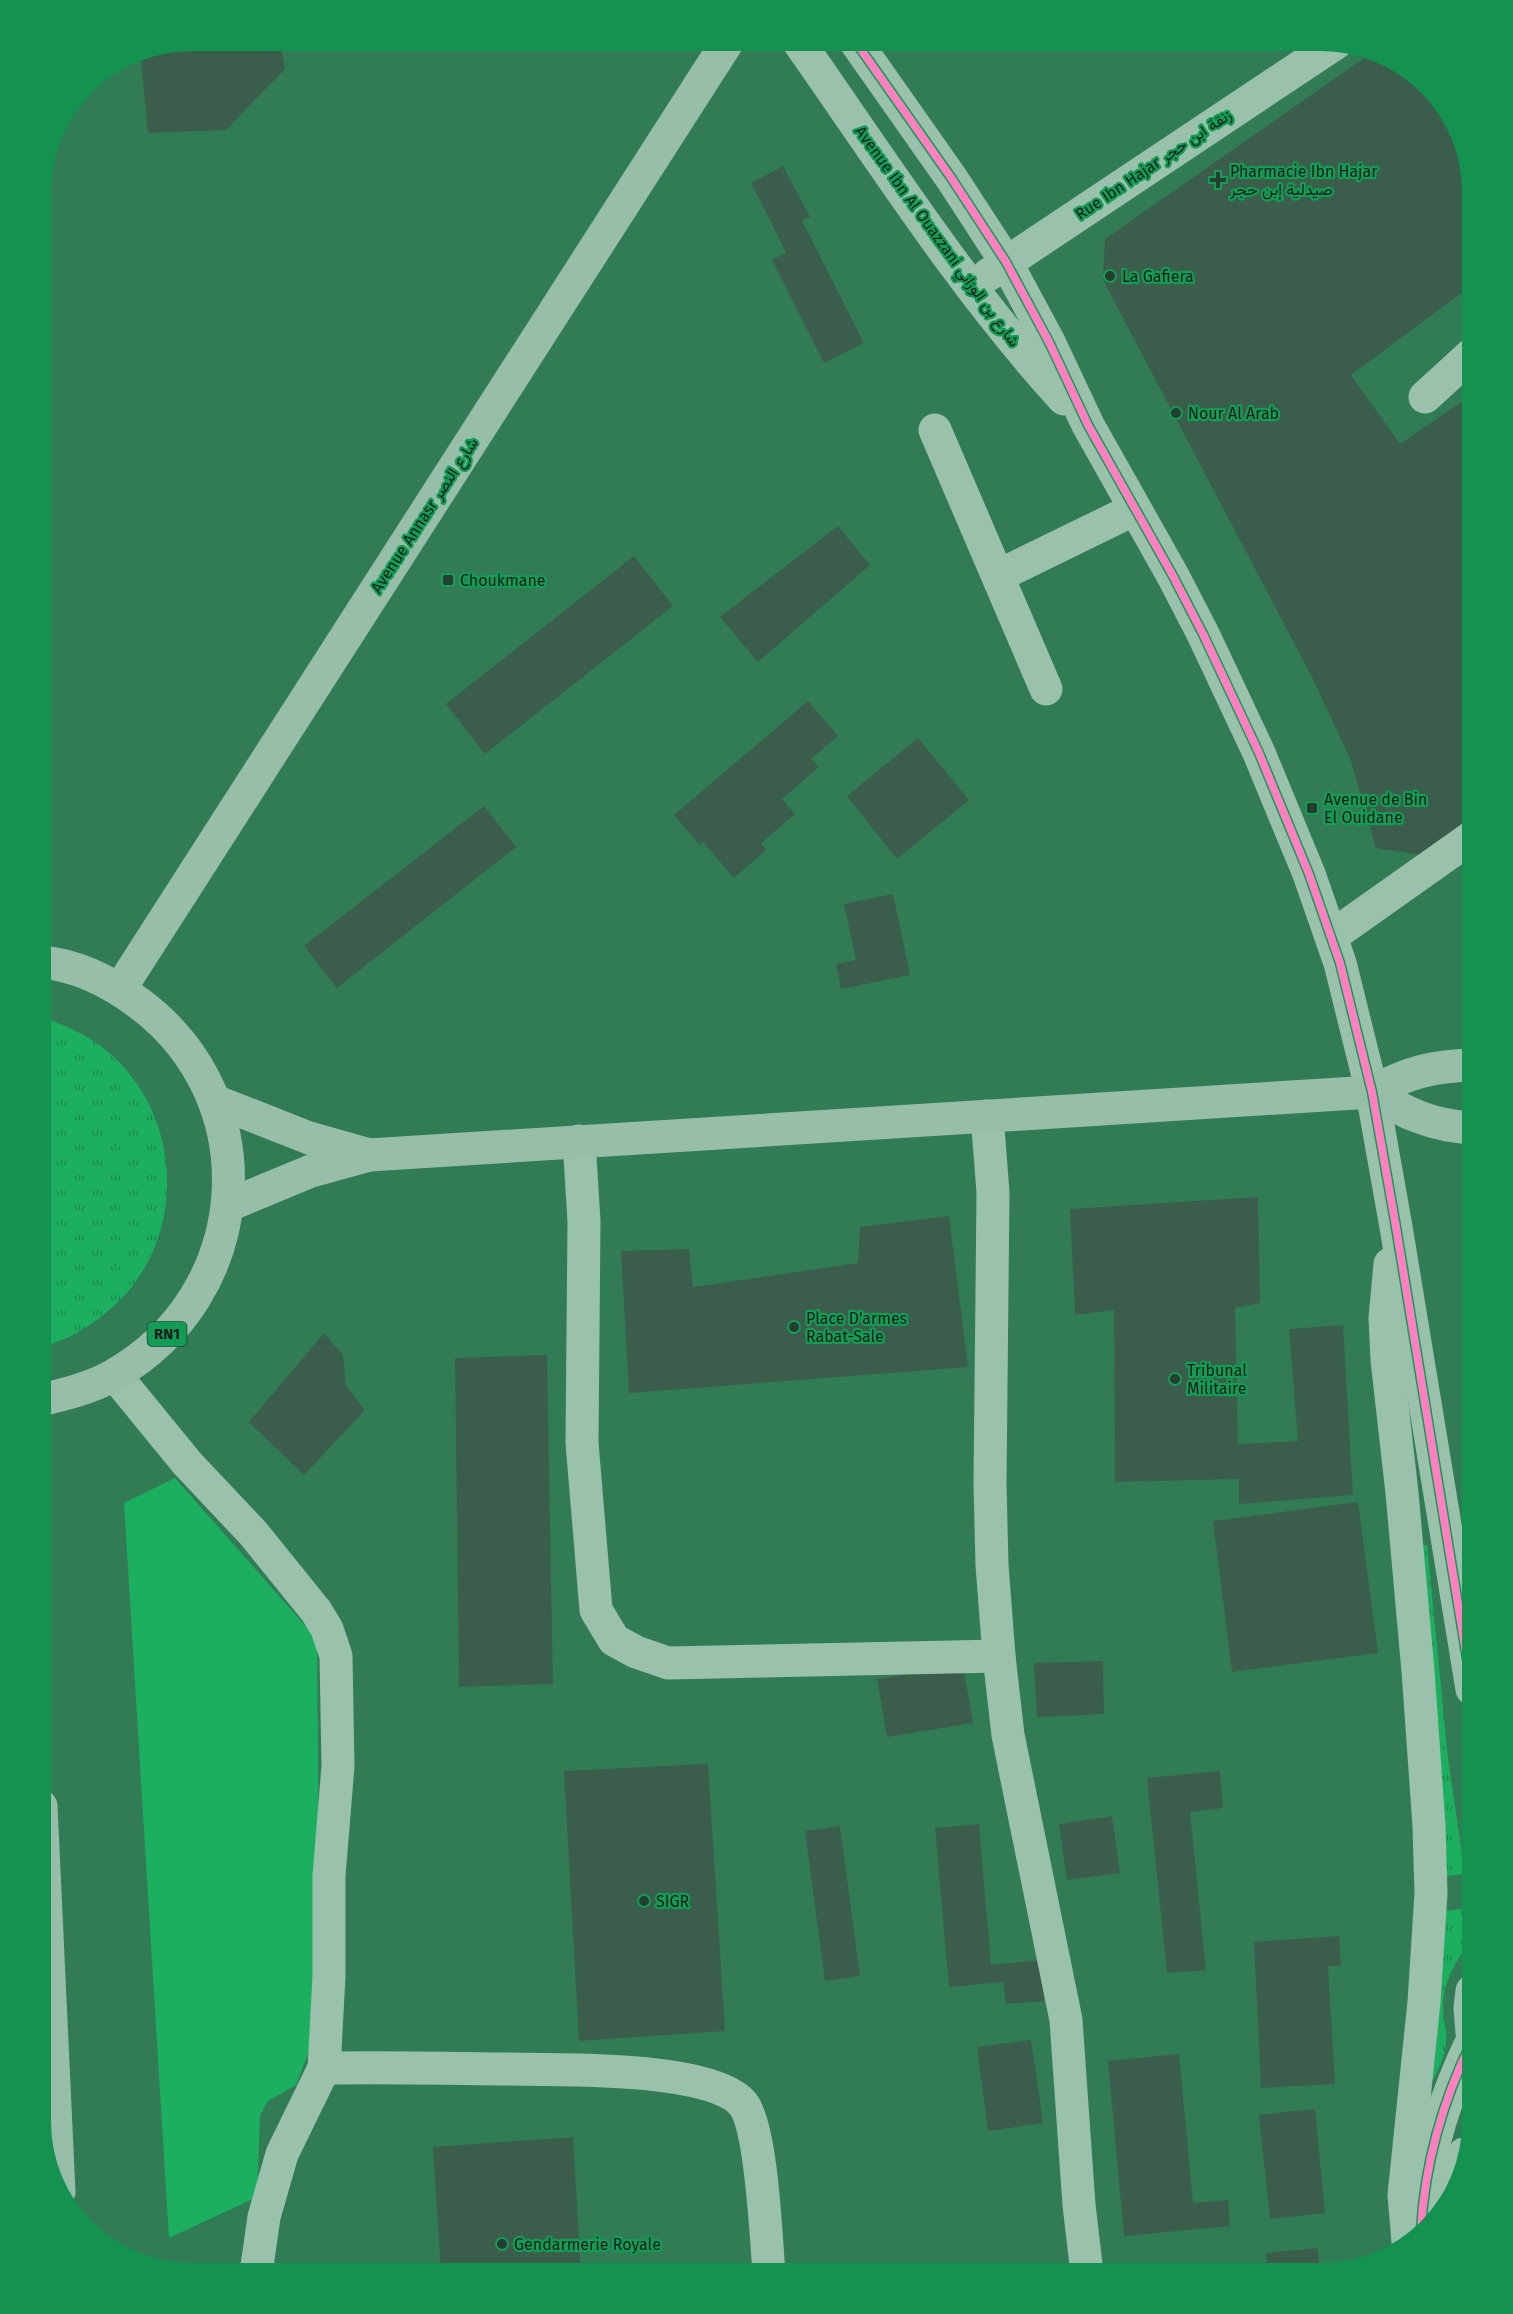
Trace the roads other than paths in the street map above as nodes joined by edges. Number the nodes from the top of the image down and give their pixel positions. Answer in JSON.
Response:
{"nodes":[{"id":1,"x":722,"y":51,"type":"edge"},
{"id":2,"x":805,"y":51,"type":"edge"},
{"id":3,"x":862,"y":51,"type":"edge"},
{"id":4,"x":1324,"y":51,"type":"edge"},
{"id":5,"x":1006,"y":262,"type":"junction"},
{"id":6,"x":972,"y":287,"type":"junction"},
{"id":7,"x":1462,"y":364,"type":"edge"},
{"id":8,"x":1425,"y":397,"type":"dead end"},
{"id":9,"x":1088,"y":425,"type":"junction"},
{"id":10,"x":935,"y":430,"type":"dead end"},
{"id":11,"x":1134,"y":508,"type":"junction"},
{"id":12,"x":998,"y":576,"type":"junction"},
{"id":13,"x":1046,"y":689,"type":"dead end"},
{"id":14,"x":1462,"y":845,"type":"edge"},
{"id":15,"x":1332,"y":936,"type":"junction"},
{"id":16,"x":51,"y":964,"type":"edge"},
{"id":17,"x":120,"y":989,"type":"junction"},
{"id":18,"x":1462,"y":1065,"type":"edge"},
{"id":19,"x":1371,"y":1092,"type":"junction"},
{"id":20,"x":215,"y":1101,"type":"junction"},
{"id":21,"x":987,"y":1116,"type":"junction"},
{"id":22,"x":1462,"y":1127,"type":"edge"},
{"id":23,"x":579,"y":1141,"type":"junction"},
{"id":24,"x":369,"y":1155,"type":"junction"},
{"id":25,"x":229,"y":1205,"type":"junction"},
{"id":26,"x":1396,"y":1227,"type":"junction"},
{"id":27,"x":115,"y":1375,"type":"junction"},
{"id":28,"x":51,"y":1398,"type":"edge"},
{"id":29,"x":1462,"y":1623,"type":"edge"},
{"id":30,"x":999,"y":1656,"type":"junction"},
{"id":31,"x":51,"y":2029,"type":"edge"},
{"id":32,"x":1462,"y":2063,"type":"edge"},
{"id":33,"x":324,"y":2068,"type":"junction"},
{"id":34,"x":58,"y":2163,"type":"edge"},
{"id":35,"x":1422,"y":2221,"type":"edge"},
{"id":36,"x":1407,"y":2234,"type":"edge"},
{"id":37,"x":257,"y":2263,"type":"edge"},
{"id":38,"x":768,"y":2263,"type":"edge"},
{"id":39,"x":1086,"y":2263,"type":"edge"}],
"edges":[{"from":1,"to":17,"type":"main road","name":"Avenue Annasr شارع النصر"},
{"from":2,"to":6,"type":"street","name":"Avenue Ibn Al Ouazzani شارع بن الوزاني"},
{"from":3,"to":5,"type":"street","name":"Avenue Ibn Al Ouazzani شارع بن الوزاني"},
{"from":4,"to":5,"type":"street","name":"Rue Ibn Hajar زنقة ابن حجر"},
{"from":5,"to":6,"type":"street","name":"Rue Ibn Hajar زنقة ابن حجر"},
{"from":5,"to":9,"type":"street","name":"Avenue Ibn Al Ouazzani شارع بن الوزاني"},
{"from":6,"to":9,"type":"street","name":"Avenue Ibn Al Ouazzani شارع بن الوزاني"},
{"from":7,"to":8,"type":"street"},
{"from":9,"to":11,"type":"street","name":"Avenue Ibn Al Ouazzani شارع بن الوزاني"},
{"from":10,"to":12,"type":"street"},
{"from":11,"to":12,"type":"street"},
{"from":11,"to":15,"type":"street","name":"Avenue Ibn Al Ouazzani شارع بن الوزاني"},
{"from":12,"to":13,"type":"street"},
{"from":14,"to":15,"type":"street"},
{"from":15,"to":19,"type":"street","name":"Avenue Ibn Al Ouazzani شارع بن الوزاني"},
{"from":16,"to":17,"type":"main road","number":"RN1"},
{"from":17,"to":20,"type":"main road","number":"RN1"},
{"from":18,"to":19,"type":"main road"},
{"from":19,"to":21,"type":"main road"},
{"from":19,"to":22,"type":"main road"},
{"from":19,"to":26,"type":"street","name":"Avenue Ibn Al Ouazzani شارع بن الوزاني"},
{"from":20,"to":24,"type":"main road"},
{"from":20,"to":25,"type":"main road","number":"RN1"},
{"from":21,"to":23,"type":"main road"},
{"from":21,"to":30,"type":"street"},
{"from":23,"to":24,"type":"main road"},
{"from":23,"to":30,"type":"street"},
{"from":24,"to":25,"type":"main road"},
{"from":25,"to":27,"type":"main road","number":"RN1"},
{"from":26,"to":29,"type":"street","name":"Avenue Ibn Al Ouazzani شارع بن الوزاني"},
{"from":26,"to":36,"type":"street"},
{"from":27,"to":28,"type":"main road","number":"RN1"},
{"from":27,"to":33,"type":"street"},
{"from":30,"to":39,"type":"street"},
{"from":31,"to":34,"type":"main road"},
{"from":32,"to":35,"type":"street"},
{"from":33,"to":37,"type":"street"},
{"from":33,"to":38,"type":"street"}]}
